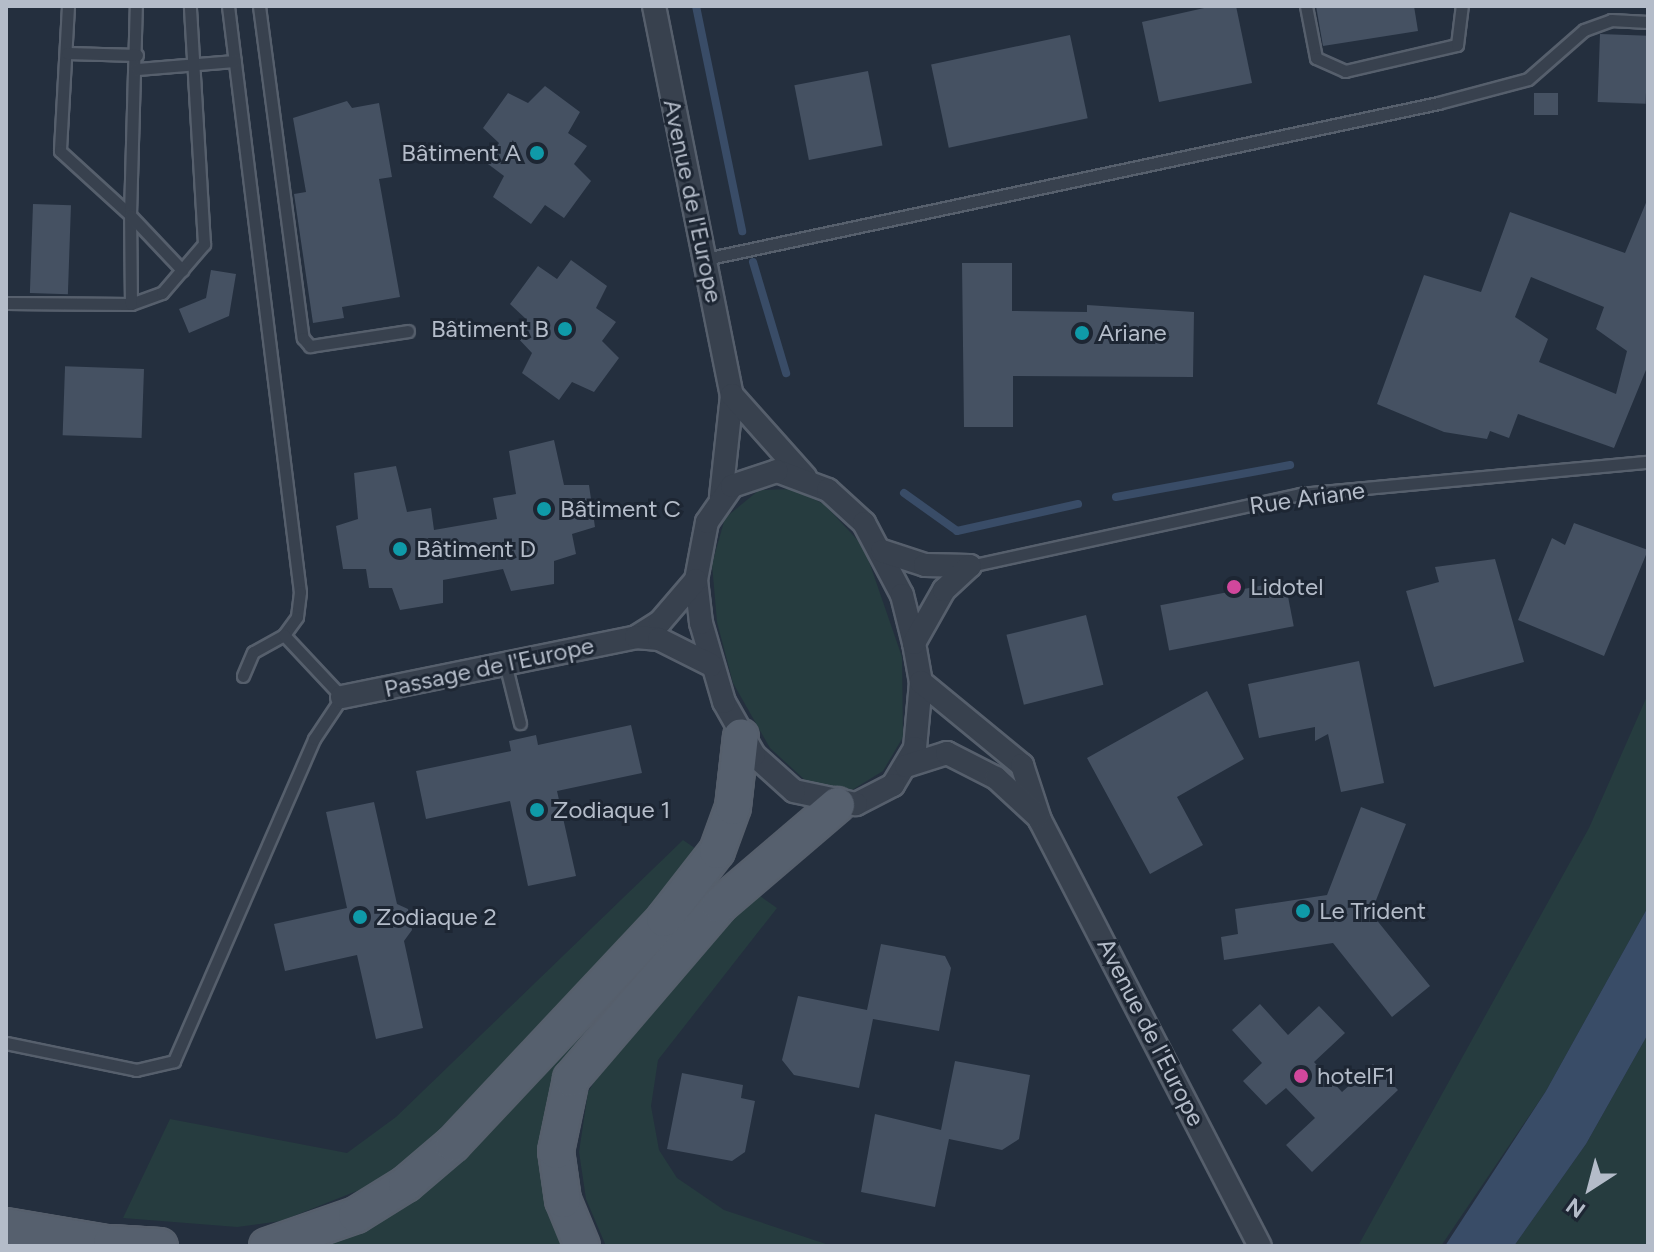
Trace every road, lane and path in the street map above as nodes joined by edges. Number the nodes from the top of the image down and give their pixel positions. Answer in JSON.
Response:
{"nodes":[{"id":1,"x":68,"y":6,"type":"edge"},
{"id":2,"x":136,"y":6,"type":"edge"},
{"id":3,"x":190,"y":6,"type":"edge"},
{"id":4,"x":228,"y":6,"type":"edge"},
{"id":5,"x":259,"y":6,"type":"edge"},
{"id":6,"x":654,"y":6,"type":"edge"},
{"id":7,"x":1306,"y":6,"type":"edge"},
{"id":8,"x":1462,"y":6,"type":"edge"},
{"id":9,"x":1648,"y":22,"type":"edge"},
{"id":10,"x":67,"y":53,"type":"junction"},
{"id":11,"x":137,"y":55,"type":"junction"},
{"id":12,"x":235,"y":61,"type":"junction"},
{"id":13,"x":194,"y":66,"type":"junction"},
{"id":14,"x":137,"y":69,"type":"junction"},
{"id":15,"x":130,"y":215,"type":"junction"},
{"id":16,"x":705,"y":259,"type":"junction"},
{"id":17,"x":182,"y":270,"type":"junction"},
{"id":18,"x":6,"y":303,"type":"edge"},
{"id":19,"x":131,"y":304,"type":"junction"},
{"id":20,"x":408,"y":331,"type":"dead end"},
{"id":21,"x":732,"y":395,"type":"junction"},
{"id":22,"x":1648,"y":462,"type":"edge"},
{"id":23,"x":805,"y":477,"type":"junction"},
{"id":24,"x":721,"y":497,"type":"junction"},
{"id":25,"x":882,"y":551,"type":"junction"},
{"id":26,"x":970,"y":566,"type":"junction"},
{"id":27,"x":696,"y":580,"type":"junction"},
{"id":28,"x":284,"y":635,"type":"junction"},
{"id":29,"x":636,"y":637,"type":"junction"},
{"id":30,"x":914,"y":643,"type":"junction"},
{"id":31,"x":505,"y":663,"type":"junction"},
{"id":32,"x":711,"y":665,"type":"junction"},
{"id":33,"x":243,"y":676,"type":"dead end"},
{"id":34,"x":921,"y":682,"type":"junction"},
{"id":35,"x":342,"y":697,"type":"junction"},
{"id":36,"x":520,"y":723,"type":"dead end"},
{"id":37,"x":741,"y":736,"type":"junction"},
{"id":38,"x":906,"y":766,"type":"junction"},
{"id":39,"x":837,"y":805,"type":"junction"},
{"id":40,"x":1040,"y":820,"type":"junction"},
{"id":41,"x":6,"y":1043,"type":"edge"},
{"id":42,"x":6,"y":1226,"type":"edge"},
{"id":43,"x":105,"y":1242,"type":"edge"},
{"id":44,"x":160,"y":1246,"type":"edge"},
{"id":45,"x":267,"y":1246,"type":"edge"},
{"id":46,"x":582,"y":1246,"type":"edge"},
{"id":47,"x":1260,"y":1246,"type":"edge"}],
"edges":[{"from":1,"to":10,"type":"lane"},
{"from":2,"to":11,"type":"lane"},
{"from":3,"to":13,"type":"lane"},
{"from":4,"to":12,"type":"lane"},
{"from":5,"to":20,"type":"lane"},
{"from":6,"to":16,"type":"street","name":"Avenue de l'Europe"},
{"from":7,"to":8,"type":"lane"},
{"from":9,"to":16,"type":"lane"},
{"from":10,"to":11,"type":"lane"},
{"from":10,"to":15,"type":"lane"},
{"from":11,"to":14,"type":"lane"},
{"from":12,"to":13,"type":"lane"},
{"from":12,"to":28,"type":"lane"},
{"from":13,"to":14,"type":"lane"},
{"from":13,"to":17,"type":"lane"},
{"from":14,"to":15,"type":"lane"},
{"from":15,"to":17,"type":"lane"},
{"from":15,"to":19,"type":"lane"},
{"from":16,"to":21,"type":"street","name":"Avenue de l'Europe"},
{"from":17,"to":19,"type":"lane"},
{"from":18,"to":19,"type":"lane"},
{"from":21,"to":23,"type":"street","name":"Avenue de l'Europe"},
{"from":21,"to":24,"type":"street","name":"Avenue de l'Europe"},
{"from":22,"to":26,"type":"lane","name":"Rue Ariane"},
{"from":23,"to":24,"type":"street","name":"Avenue de l'Europe"},
{"from":23,"to":25,"type":"street","name":"Avenue de l'Europe"},
{"from":24,"to":27,"type":"street","name":"Avenue de l'Europe"},
{"from":25,"to":26,"type":"street","name":"Rue Ariane"},
{"from":25,"to":30,"type":"street","name":"Avenue de l'Europe"},
{"from":26,"to":30,"type":"street"},
{"from":27,"to":29,"type":"street","name":"Passage de l'Europe"},
{"from":27,"to":32,"type":"street","name":"Avenue de l'Europe"},
{"from":28,"to":33,"type":"lane"},
{"from":28,"to":35,"type":"lane"},
{"from":29,"to":31,"type":"street","name":"Passage de l'Europe"},
{"from":29,"to":32,"type":"street","name":"Passage de l'Europe"},
{"from":30,"to":34,"type":"street","name":"Avenue de l'Europe"},
{"from":31,"to":35,"type":"street","name":"Passage de l'Europe"},
{"from":31,"to":36,"type":"lane"},
{"from":32,"to":37,"type":"street","name":"Avenue de l'Europe"},
{"from":34,"to":38,"type":"street","name":"Avenue de l'Europe"},
{"from":34,"to":40,"type":"street","name":"Avenue de l'Europe"},
{"from":35,"to":41,"type":"lane"},
{"from":37,"to":39,"type":"street","name":"Avenue de l'Europe"},
{"from":37,"to":45,"type":"main road"},
{"from":38,"to":39,"type":"street","name":"Avenue de l'Europe"},
{"from":38,"to":40,"type":"street","name":"Avenue de l'Europe"},
{"from":39,"to":46,"type":"main road"},
{"from":40,"to":47,"type":"street","name":"Avenue de l'Europe"},
{"from":42,"to":43,"type":"main road"},
{"from":43,"to":44,"type":"main road"}]}
